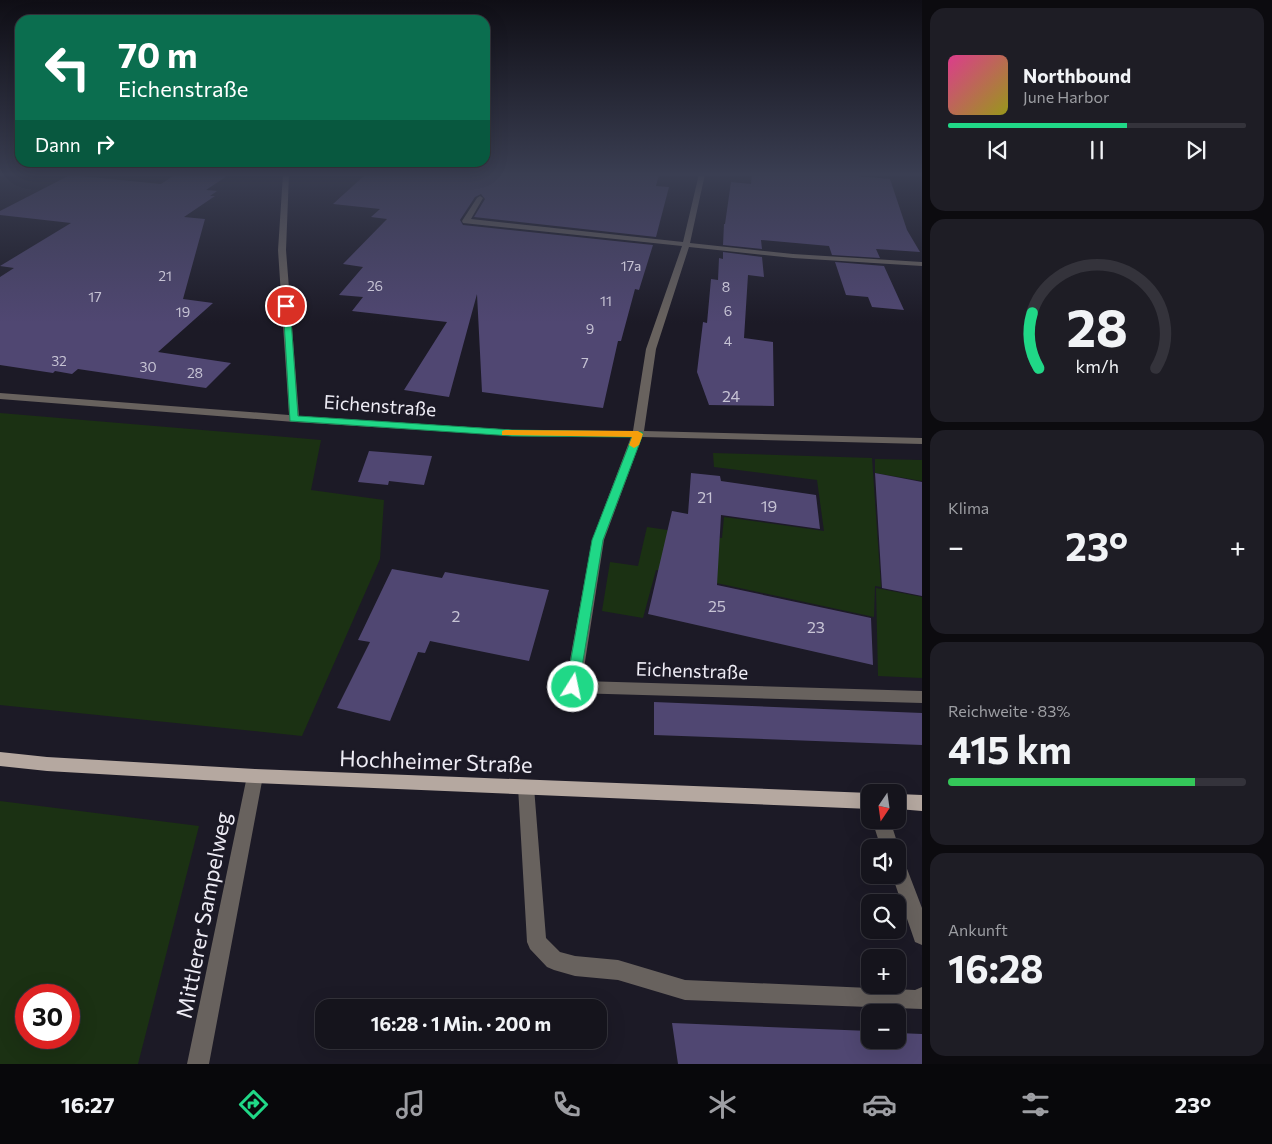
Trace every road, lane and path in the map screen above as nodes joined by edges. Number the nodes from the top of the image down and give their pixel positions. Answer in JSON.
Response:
{"nodes":[{"id":1,"x":283,"y":224,"type":"edge"},
{"id":2,"x":490,"y":224,"type":"edge"},
{"id":3,"x":691,"y":224,"type":"edge"},
{"id":4,"x":686,"y":245,"type":"junction"},
{"id":5,"x":922,"y":264,"type":"edge"},
{"id":6,"x":0,"y":396,"type":"edge"},
{"id":7,"x":294,"y":419,"type":"junction"},
{"id":8,"x":638,"y":434,"type":"junction"},
{"id":9,"x":922,"y":441,"type":"edge"},
{"id":10,"x":922,"y":697,"type":"edge"},
{"id":11,"x":0,"y":759,"type":"edge"},
{"id":12,"x":255,"y":776,"type":"junction"},
{"id":13,"x":526,"y":787,"type":"junction"},
{"id":14,"x":861,"y":801,"type":"edge"},
{"id":15,"x":906,"y":802,"type":"edge"},
{"id":16,"x":922,"y":803,"type":"edge"},
{"id":17,"x":904,"y":884,"type":"edge"},
{"id":18,"x":922,"y":936,"type":"edge"},
{"id":19,"x":922,"y":997,"type":"edge"},
{"id":20,"x":198,"y":1064,"type":"edge"}],
"edges":[{"from":1,"to":7,"type":"street"},
{"from":2,"to":4,"type":"street"},
{"from":3,"to":4,"type":"street"},
{"from":4,"to":5,"type":"street"},
{"from":4,"to":8,"type":"street"},
{"from":6,"to":7,"type":"street","name":"Eichenstraße"},
{"from":7,"to":8,"type":"street","name":"Eichenstraße"},
{"from":8,"to":9,"type":"street","name":"Eichenstraße"},
{"from":8,"to":10,"type":"street","name":"Eichenstraße"},
{"from":11,"to":12,"type":"main road","name":"Hochheimer Straße"},
{"from":12,"to":13,"type":"main road","name":"Hochheimer Straße"},
{"from":12,"to":20,"type":"street","name":"Mittlerer Sampelweg"},
{"from":13,"to":14,"type":"main road","name":"Hochheimer Straße"},
{"from":13,"to":19,"type":"street"},
{"from":15,"to":16,"type":"main road"},
{"from":17,"to":18,"type":"street"}]}
